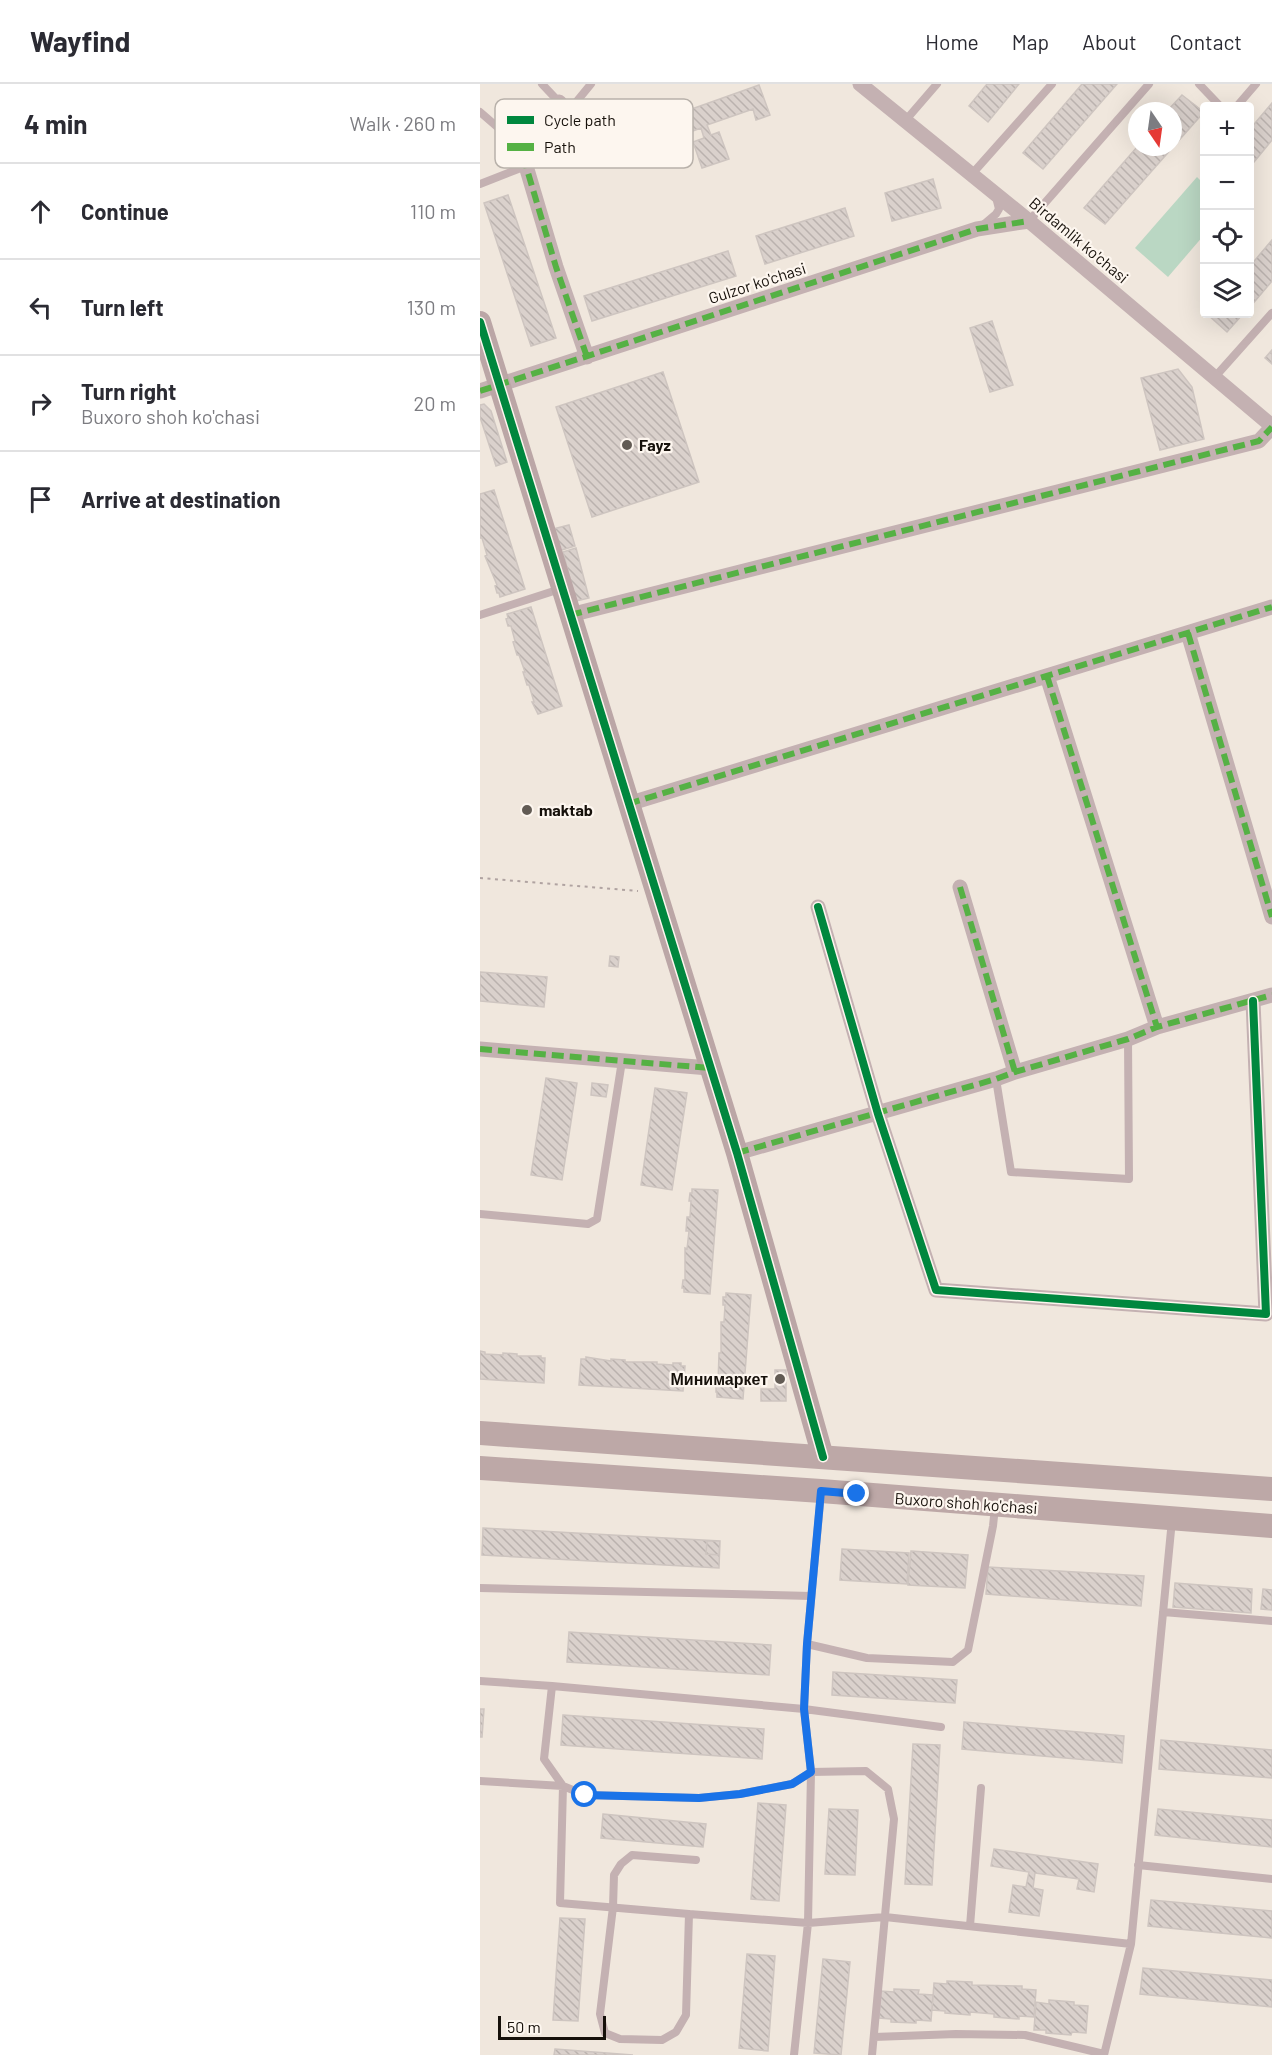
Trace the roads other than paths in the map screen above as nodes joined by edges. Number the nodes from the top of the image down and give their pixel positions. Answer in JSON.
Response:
{"nodes":[{"id":1,"x":542,"y":84,"type":"edge"},
{"id":2,"x":591,"y":84,"type":"edge"},
{"id":3,"x":860,"y":84,"type":"edge"},
{"id":4,"x":937,"y":84,"type":"edge"},
{"id":5,"x":1052,"y":84,"type":"edge"},
{"id":6,"x":1149,"y":84,"type":"edge"},
{"id":7,"x":1199,"y":84,"type":"edge"},
{"id":8,"x":1256,"y":84,"type":"edge"},
{"id":9,"x":556,"y":99,"type":"edge"},
{"id":10,"x":573,"y":99,"type":"edge"},
{"id":11,"x":1216,"y":102,"type":"edge"},
{"id":12,"x":1240,"y":102,"type":"edge"},
{"id":13,"x":480,"y":112,"type":"edge"},
{"id":14,"x":905,"y":121,"type":"junction"},
{"id":15,"x":495,"y":127,"type":"edge"},
{"id":16,"x":516,"y":168,"type":"edge"},
{"id":17,"x":531,"y":168,"type":"edge"},
{"id":18,"x":972,"y":174,"type":"junction"},
{"id":19,"x":480,"y":184,"type":"edge"},
{"id":20,"x":992,"y":190,"type":"junction"},
{"id":21,"x":1029,"y":221,"type":"junction"},
{"id":22,"x":976,"y":229,"type":"junction"},
{"id":23,"x":1272,"y":313,"type":"edge"},
{"id":24,"x":480,"y":322,"type":"edge"},
{"id":25,"x":587,"y":357,"type":"junction"},
{"id":26,"x":1214,"y":378,"type":"junction"},
{"id":27,"x":489,"y":388,"type":"edge"},
{"id":28,"x":1272,"y":426,"type":"edge"},
{"id":29,"x":561,"y":589,"type":"junction"},
{"id":30,"x":1272,"y":607,"type":"edge"},
{"id":31,"x":480,"y":615,"type":"edge"},
{"id":32,"x":570,"y":615,"type":"junction"},
{"id":33,"x":1188,"y":633,"type":"junction"},
{"id":34,"x":1047,"y":676,"type":"junction"},
{"id":35,"x":628,"y":804,"type":"junction"},
{"id":36,"x":960,"y":887,"type":"dead end"},
{"id":37,"x":818,"y":907,"type":"dead end"},
{"id":38,"x":1272,"y":917,"type":"edge"},
{"id":39,"x":1272,"y":995,"type":"edge"},
{"id":40,"x":1253,"y":1001,"type":"junction"},
{"id":41,"x":1157,"y":1027,"type":"junction"},
{"id":42,"x":1128,"y":1039,"type":"junction"},
{"id":43,"x":480,"y":1049,"type":"edge"},
{"id":44,"x":622,"y":1061,"type":"junction"},
{"id":45,"x":709,"y":1068,"type":"junction"},
{"id":46,"x":1015,"y":1072,"type":"junction"},
{"id":47,"x":996,"y":1079,"type":"junction"},
{"id":48,"x":878,"y":1114,"type":"junction"},
{"id":49,"x":737,"y":1153,"type":"junction"},
{"id":50,"x":480,"y":1214,"type":"edge"},
{"id":51,"x":480,"y":1433,"type":"edge"},
{"id":52,"x":823,"y":1456,"type":"junction"},
{"id":53,"x":480,"y":1468,"type":"edge"},
{"id":54,"x":1272,"y":1489,"type":"edge"},
{"id":55,"x":821,"y":1491,"type":"junction"},
{"id":56,"x":995,"y":1505,"type":"junction"},
{"id":57,"x":1172,"y":1518,"type":"junction"},
{"id":58,"x":1272,"y":1526,"type":"edge"},
{"id":59,"x":480,"y":1588,"type":"edge"},
{"id":60,"x":811,"y":1596,"type":"junction"},
{"id":61,"x":1163,"y":1612,"type":"junction"},
{"id":62,"x":1272,"y":1621,"type":"edge"},
{"id":63,"x":807,"y":1644,"type":"junction"},
{"id":64,"x":480,"y":1681,"type":"edge"},
{"id":65,"x":552,"y":1686,"type":"junction"},
{"id":66,"x":804,"y":1709,"type":"junction"},
{"id":67,"x":941,"y":1726,"type":"dead end"},
{"id":68,"x":811,"y":1772,"type":"junction"},
{"id":69,"x":480,"y":1781,"type":"edge"},
{"id":70,"x":563,"y":1786,"type":"junction"},
{"id":71,"x":981,"y":1788,"type":"dead end"},
{"id":72,"x":696,"y":1860,"type":"dead end"},
{"id":73,"x":1138,"y":1865,"type":"junction"},
{"id":74,"x":1272,"y":1879,"type":"edge"},
{"id":75,"x":614,"y":1907,"type":"junction"},
{"id":76,"x":689,"y":1914,"type":"junction"},
{"id":77,"x":885,"y":1917,"type":"junction"},
{"id":78,"x":808,"y":1923,"type":"junction"},
{"id":79,"x":970,"y":1926,"type":"junction"},
{"id":80,"x":1131,"y":1944,"type":"junction"},
{"id":81,"x":874,"y":2037,"type":"junction"},
{"id":82,"x":1104,"y":2054,"type":"edge"},
{"id":83,"x":794,"y":2055,"type":"edge"},
{"id":84,"x":872,"y":2055,"type":"edge"}],
"edges":[{"from":1,"to":9,"type":"lane"},
{"from":2,"to":10,"type":"lane"},
{"from":3,"to":14,"type":"street","name":"Birdamlik ko'chasi"},
{"from":4,"to":14,"type":"lane"},
{"from":5,"to":18,"type":"lane"},
{"from":6,"to":21,"type":"lane"},
{"from":7,"to":11,"type":"lane"},
{"from":8,"to":12,"type":"lane"},
{"from":13,"to":15,"type":"lane"},
{"from":14,"to":18,"type":"street","name":"Birdamlik ko'chasi"},
{"from":16,"to":19,"type":"lane"},
{"from":17,"to":25,"type":"street"},
{"from":18,"to":20,"type":"street","name":"Birdamlik ko'chasi"},
{"from":20,"to":21,"type":"street","name":"Birdamlik ko'chasi"},
{"from":20,"to":22,"type":"lane"},
{"from":21,"to":22,"type":"street","name":"Gulzor ko'chasi"},
{"from":21,"to":26,"type":"street","name":"Birdamlik ko'chasi"},
{"from":22,"to":25,"type":"street","name":"Gulzor ko'chasi"},
{"from":23,"to":26,"type":"lane"},
{"from":24,"to":27,"type":"street"},
{"from":25,"to":27,"type":"street","name":"Gulzor ko'chasi"},
{"from":26,"to":28,"type":"street","name":"Birdamlik ko'chasi"},
{"from":27,"to":29,"type":"street"},
{"from":28,"to":32,"type":"street"},
{"from":29,"to":31,"type":"lane"},
{"from":29,"to":32,"type":"street"},
{"from":30,"to":33,"type":"street"},
{"from":32,"to":35,"type":"street"},
{"from":33,"to":34,"type":"street"},
{"from":33,"to":38,"type":"street"},
{"from":34,"to":35,"type":"street"},
{"from":34,"to":41,"type":"street"},
{"from":35,"to":45,"type":"street"},
{"from":36,"to":46,"type":"street"},
{"from":37,"to":48,"type":"street"},
{"from":39,"to":40,"type":"street"},
{"from":40,"to":41,"type":"street"},
{"from":40,"to":48,"type":"street"},
{"from":41,"to":42,"type":"street"},
{"from":42,"to":46,"type":"street"},
{"from":42,"to":47,"type":"lane"},
{"from":43,"to":44,"type":"street"},
{"from":44,"to":45,"type":"street"},
{"from":44,"to":50,"type":"lane"},
{"from":45,"to":49,"type":"street"},
{"from":46,"to":47,"type":"street"},
{"from":47,"to":48,"type":"street"},
{"from":48,"to":49,"type":"street"},
{"from":49,"to":52,"type":"street"},
{"from":51,"to":52,"type":"main road"},
{"from":52,"to":54,"type":"main road"},
{"from":53,"to":55,"type":"main road","name":"Buxoro shoh ko'chasi"},
{"from":55,"to":56,"type":"main road","name":"Buxoro shoh ko'chasi"},
{"from":55,"to":60,"type":"lane"},
{"from":56,"to":57,"type":"main road","name":"Buxoro shoh ko'chasi"},
{"from":56,"to":63,"type":"lane"},
{"from":57,"to":58,"type":"main road","name":"Buxoro shoh ko'chasi"},
{"from":57,"to":61,"type":"lane"},
{"from":59,"to":60,"type":"lane"},
{"from":60,"to":63,"type":"lane"},
{"from":61,"to":62,"type":"lane"},
{"from":61,"to":73,"type":"lane"},
{"from":63,"to":66,"type":"lane"},
{"from":64,"to":65,"type":"lane"},
{"from":65,"to":66,"type":"lane"},
{"from":65,"to":70,"type":"lane"},
{"from":66,"to":67,"type":"lane"},
{"from":66,"to":68,"type":"lane"},
{"from":68,"to":70,"type":"lane"},
{"from":68,"to":77,"type":"lane"},
{"from":68,"to":78,"type":"lane"},
{"from":69,"to":70,"type":"lane"},
{"from":70,"to":75,"type":"lane"},
{"from":71,"to":79,"type":"lane"},
{"from":72,"to":75,"type":"lane"},
{"from":73,"to":74,"type":"lane"},
{"from":73,"to":80,"type":"lane"},
{"from":75,"to":76,"type":"lane"},
{"from":75,"to":76,"type":"lane"},
{"from":76,"to":78,"type":"lane"},
{"from":77,"to":78,"type":"lane"},
{"from":77,"to":79,"type":"lane"},
{"from":77,"to":81,"type":"lane"},
{"from":78,"to":83,"type":"lane"},
{"from":79,"to":80,"type":"lane"},
{"from":80,"to":82,"type":"lane"},
{"from":81,"to":82,"type":"lane"},
{"from":81,"to":84,"type":"lane"}]}
